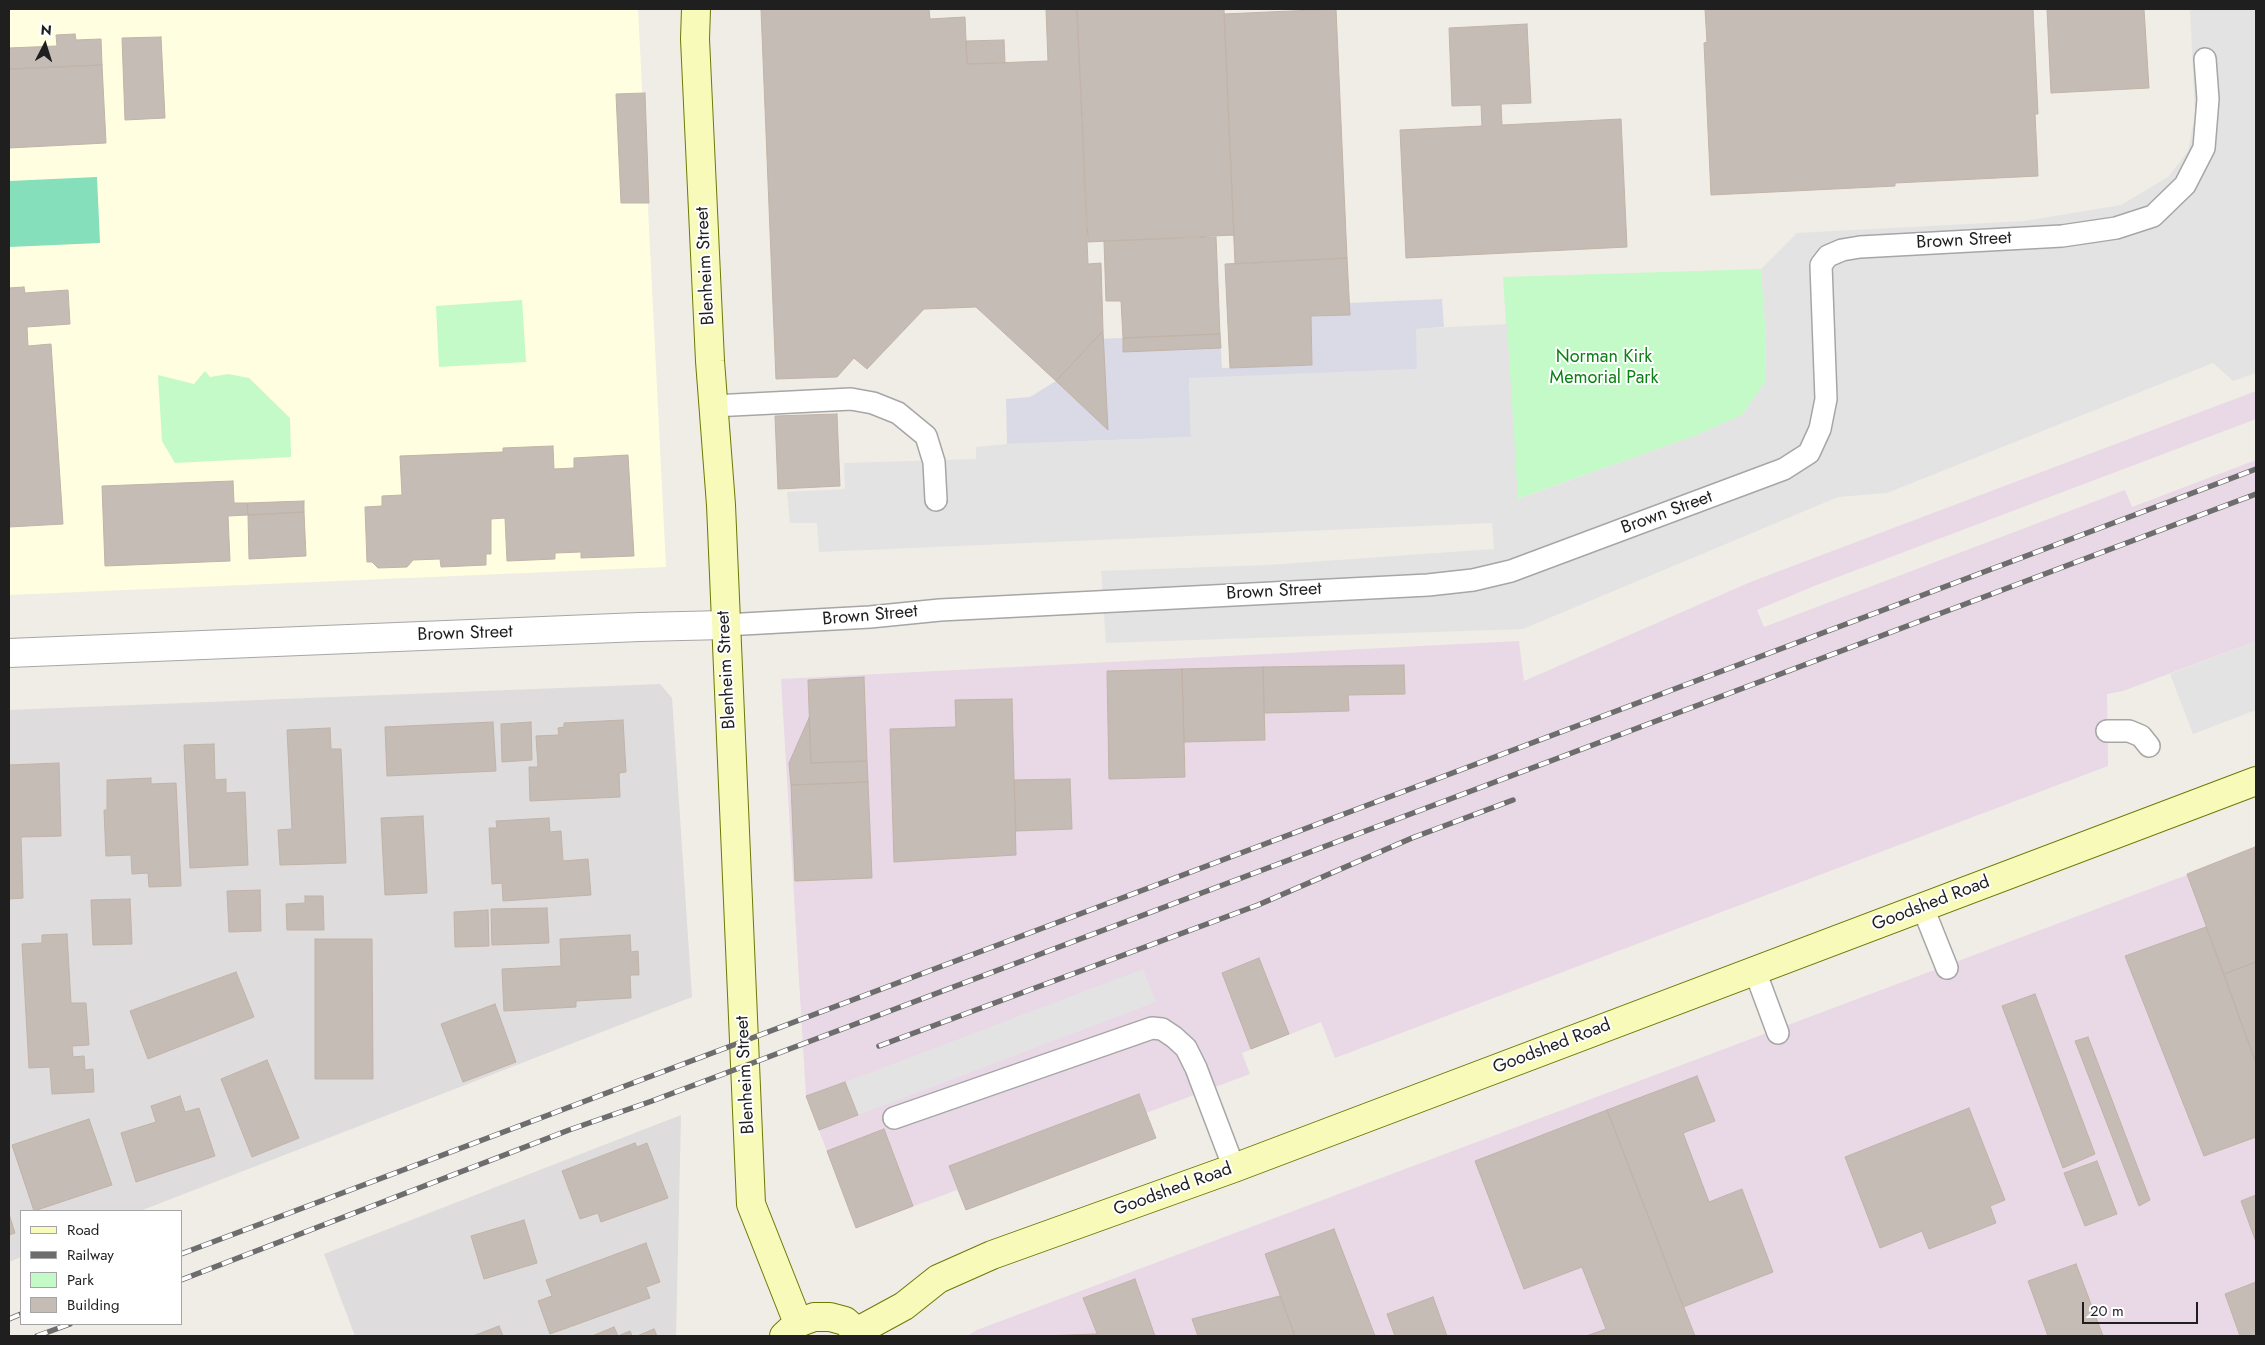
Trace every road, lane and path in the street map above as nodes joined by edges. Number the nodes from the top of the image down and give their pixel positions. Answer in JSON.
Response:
{"nodes":[{"id":1,"x":696,"y":9,"type":"edge"},
{"id":2,"x":2205,"y":59,"type":"dead end"},
{"id":3,"x":713,"y":406,"type":"junction"},
{"id":4,"x":936,"y":500,"type":"dead end"},
{"id":5,"x":725,"y":626,"type":"junction"},
{"id":6,"x":9,"y":653,"type":"edge"},
{"id":7,"x":2107,"y":731,"type":"dead end"},
{"id":8,"x":2149,"y":746,"type":"dead end"},
{"id":9,"x":2256,"y":781,"type":"edge"},
{"id":10,"x":1924,"y":908,"type":"junction"},
{"id":11,"x":1947,"y":968,"type":"dead end"},
{"id":12,"x":1755,"y":971,"type":"junction"},
{"id":13,"x":1778,"y":1033,"type":"dead end"},
{"id":14,"x":894,"y":1118,"type":"dead end"},
{"id":15,"x":1234,"y":1168,"type":"junction"},
{"id":16,"x":791,"y":1330,"type":"edge"},
{"id":17,"x":860,"y":1334,"type":"edge"}],
"edges":[{"from":1,"to":3,"type":"street","name":"Blenheim Street"},
{"from":2,"to":5,"type":"lane","name":"Brown Street"},
{"from":3,"to":4,"type":"lane"},
{"from":3,"to":5,"type":"street","name":"Blenheim Street"},
{"from":5,"to":6,"type":"street","name":"Brown Street"},
{"from":5,"to":16,"type":"street","name":"Blenheim Street"},
{"from":7,"to":8,"type":"lane"},
{"from":9,"to":10,"type":"street","name":"Goodshed Road"},
{"from":10,"to":11,"type":"lane"},
{"from":10,"to":12,"type":"street","name":"Goodshed Road"},
{"from":12,"to":13,"type":"lane"},
{"from":12,"to":15,"type":"street","name":"Goodshed Road"},
{"from":14,"to":15,"type":"lane"},
{"from":15,"to":17,"type":"street","name":"Goodshed Road"},
{"from":16,"to":17,"type":"street"}]}
